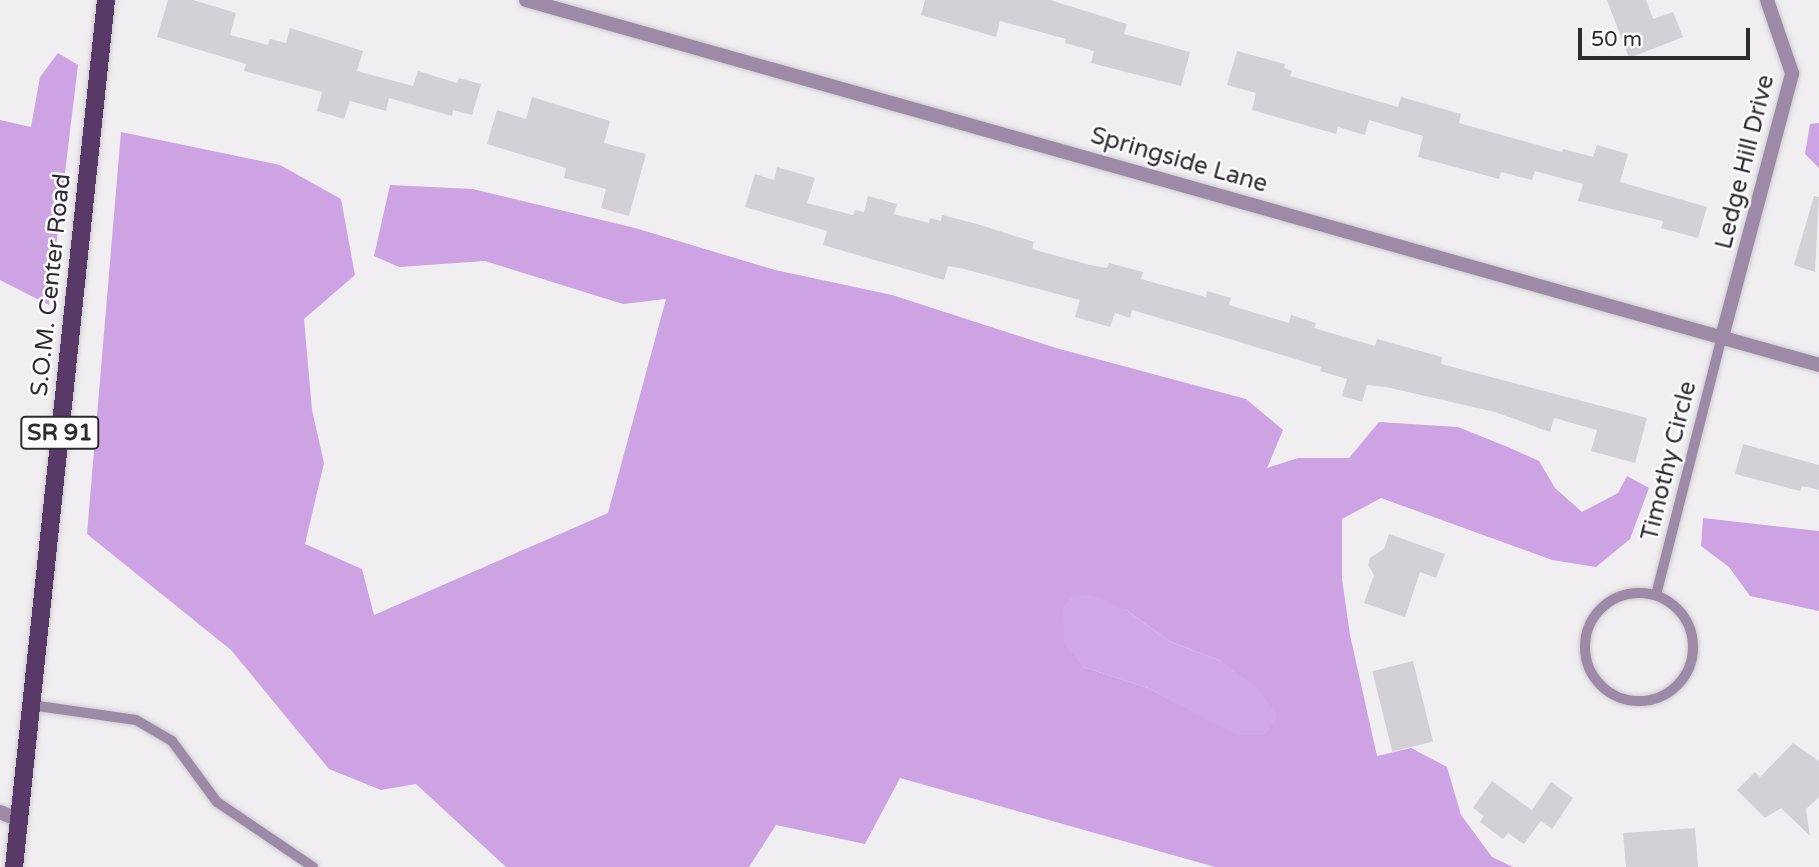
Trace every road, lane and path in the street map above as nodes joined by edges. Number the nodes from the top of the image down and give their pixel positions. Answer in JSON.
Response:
{"nodes":[{"id":1,"x":106,"y":0,"type":"edge"},
{"id":2,"x":526,"y":0,"type":"edge"},
{"id":3,"x":1767,"y":0,"type":"edge"},
{"id":4,"x":1722,"y":337,"type":"junction"},
{"id":5,"x":1819,"y":365,"type":"edge"},
{"id":6,"x":1656,"y":595,"type":"junction"},
{"id":7,"x":31,"y":705,"type":"junction"},
{"id":8,"x":0,"y":812,"type":"edge"},
{"id":9,"x":19,"y":820,"type":"junction"},
{"id":10,"x":14,"y":867,"type":"edge"},
{"id":11,"x":313,"y":867,"type":"edge"}],
"edges":[{"from":1,"to":7,"type":"main road","name":"S.O.M. Center Road","number":"SR 91"},
{"from":2,"to":4,"type":"street","name":"Springside Lane"},
{"from":3,"to":4,"type":"street","name":"Ledge Hill Drive"},
{"from":4,"to":5,"type":"street","name":"Springside Lane"},
{"from":4,"to":6,"type":"lane","name":"Timothy Circle"},
{"from":6,"to":6,"type":"lane"},
{"from":7,"to":9,"type":"main road","name":"S.O.M. Center Road","number":"SR 91"},
{"from":7,"to":11,"type":"lane"},
{"from":8,"to":9,"type":"street"},
{"from":9,"to":10,"type":"main road","name":"S.O.M. Center Road","number":"SR 91"}]}
